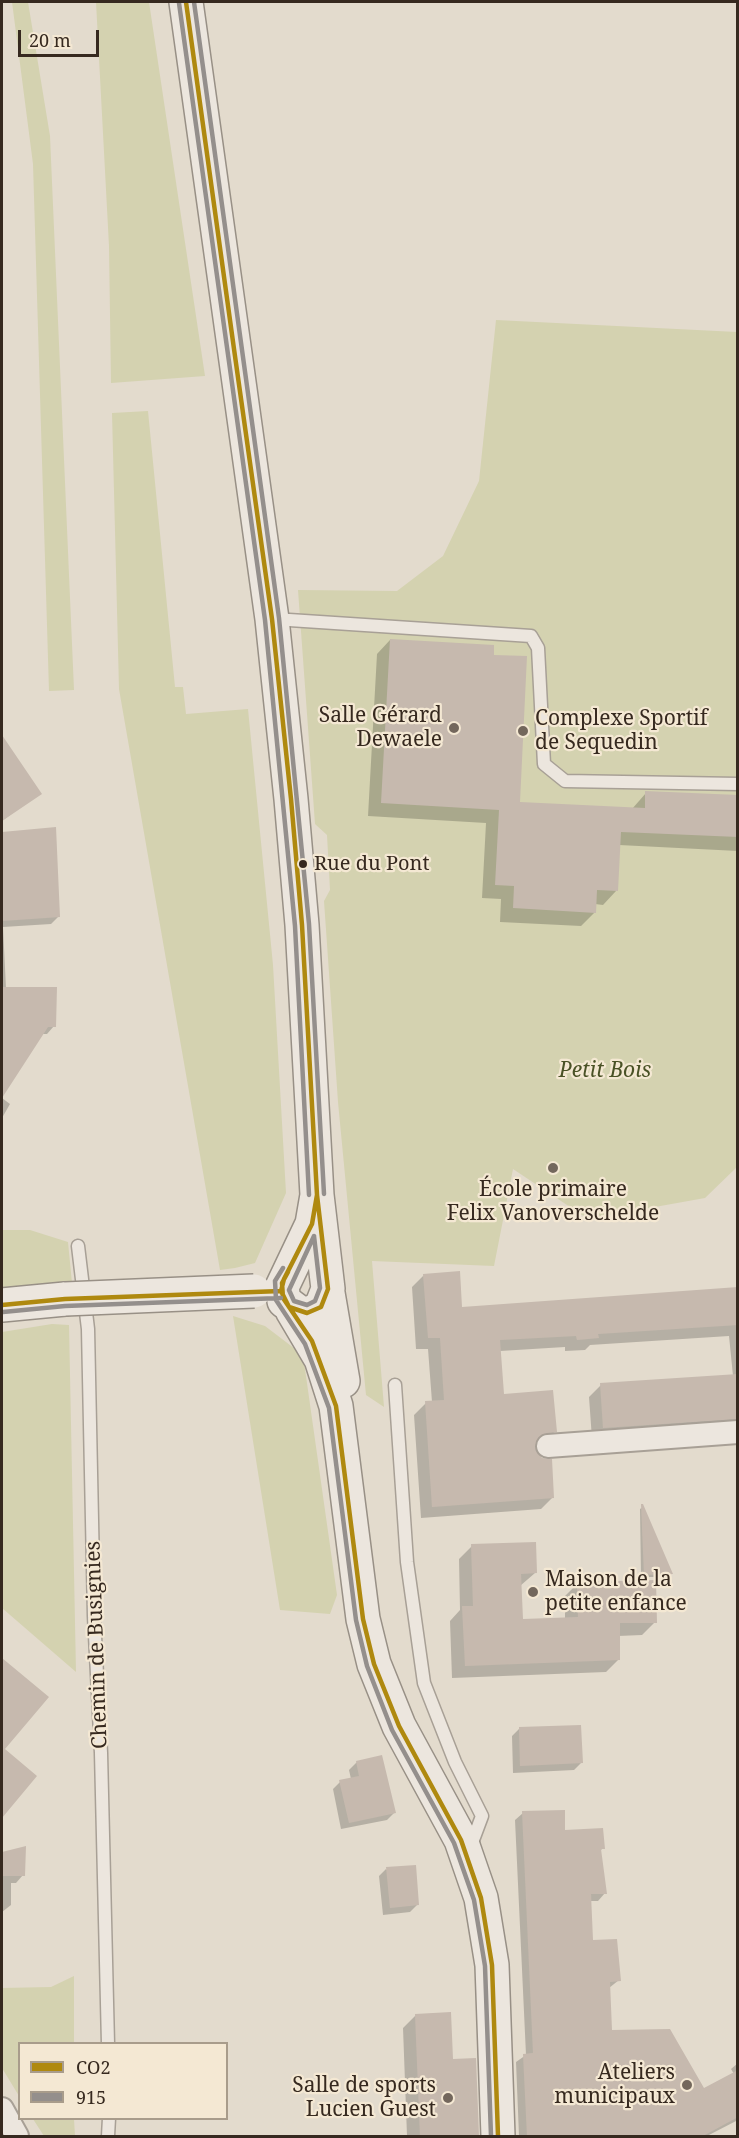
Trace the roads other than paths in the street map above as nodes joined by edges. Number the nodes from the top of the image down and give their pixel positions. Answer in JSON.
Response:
{"nodes":[{"id":1,"x":186,"y":2,"type":"edge"},
{"id":2,"x":272,"y":619,"type":"junction"},
{"id":3,"x":738,"y":784,"type":"edge"},
{"id":4,"x":317,"y":1195,"type":"junction"},
{"id":5,"x":78,"y":1246,"type":"dead end"},
{"id":6,"x":327,"y":1287,"type":"junction"},
{"id":7,"x":278,"y":1292,"type":"junction"},
{"id":8,"x":2,"y":1305,"type":"edge"},
{"id":9,"x":395,"y":1384,"type":"dead end"},
{"id":10,"x":738,"y":1432,"type":"edge"},
{"id":11,"x":548,"y":1446,"type":"dead end"},
{"id":12,"x":345,"y":1461,"type":"junction"},
{"id":13,"x":468,"y":1854,"type":"junction"},
{"id":14,"x":108,"y":2042,"type":"edge"},
{"id":15,"x":2,"y":2109,"type":"edge"},
{"id":16,"x":109,"y":2120,"type":"edge"},
{"id":17,"x":17,"y":2136,"type":"edge"},
{"id":18,"x":108,"y":2136,"type":"edge"},
{"id":19,"x":498,"y":2136,"type":"edge"}],
"edges":[{"from":1,"to":2,"type":"street"},
{"from":2,"to":3,"type":"lane"},
{"from":2,"to":4,"type":"street"},
{"from":4,"to":6,"type":"street"},
{"from":4,"to":7,"type":"street"},
{"from":5,"to":14,"type":"lane","name":"Chemin de Busignies"},
{"from":6,"to":7,"type":"street"},
{"from":6,"to":12,"type":"street"},
{"from":7,"to":8,"type":"street","bridge":true},
{"from":7,"to":12,"type":"street"},
{"from":9,"to":13,"type":"lane"},
{"from":10,"to":11,"type":"street"},
{"from":12,"to":13,"type":"street"},
{"from":13,"to":19,"type":"street"},
{"from":15,"to":17,"type":"street"},
{"from":16,"to":18,"type":"lane"}]}
